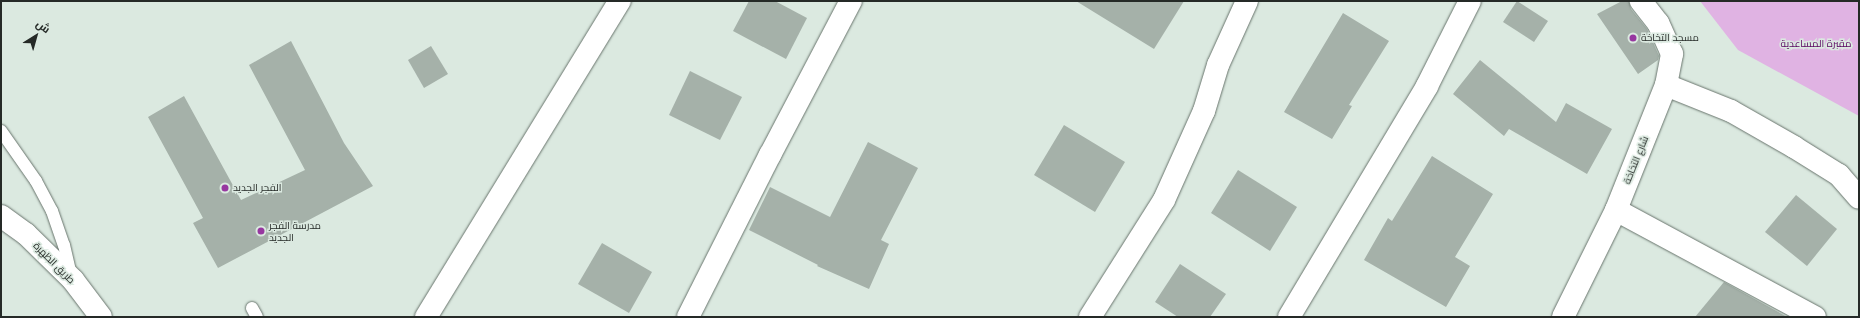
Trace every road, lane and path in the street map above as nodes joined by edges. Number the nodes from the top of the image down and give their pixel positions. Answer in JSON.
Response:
{"nodes":[{"id":1,"x":620,"y":1,"type":"edge"},
{"id":2,"x":851,"y":1,"type":"edge"},
{"id":3,"x":1247,"y":1,"type":"edge"},
{"id":4,"x":1470,"y":1,"type":"edge"},
{"id":5,"x":1641,"y":1,"type":"edge"},
{"id":6,"x":1666,"y":85,"type":"junction"},
{"id":7,"x":1,"y":131,"type":"edge"},
{"id":8,"x":1859,"y":198,"type":"edge"},
{"id":9,"x":1616,"y":210,"type":"junction"},
{"id":10,"x":1,"y":216,"type":"edge"},
{"id":11,"x":73,"y":280,"type":"junction"},
{"id":12,"x":102,"y":317,"type":"edge"},
{"id":13,"x":426,"y":317,"type":"edge"},
{"id":14,"x":688,"y":317,"type":"edge"},
{"id":15,"x":1090,"y":317,"type":"edge"},
{"id":16,"x":1289,"y":317,"type":"edge"},
{"id":17,"x":1564,"y":317,"type":"edge"},
{"id":18,"x":1815,"y":317,"type":"edge"}],
"edges":[{"from":1,"to":13,"type":"street"},
{"from":2,"to":14,"type":"street"},
{"from":3,"to":15,"type":"street"},
{"from":4,"to":16,"type":"street"},
{"from":5,"to":6,"type":"street","name":"شارع التخاخة"},
{"from":6,"to":8,"type":"street"},
{"from":6,"to":9,"type":"street","name":"شارع التخاخة"},
{"from":7,"to":11,"type":"lane"},
{"from":9,"to":17,"type":"street","name":"شارع التخاخة"},
{"from":9,"to":18,"type":"street"},
{"from":10,"to":11,"type":"street","name":"طريق الظهرة"},
{"from":11,"to":12,"type":"street","name":"طريق الظهرة"}]}
